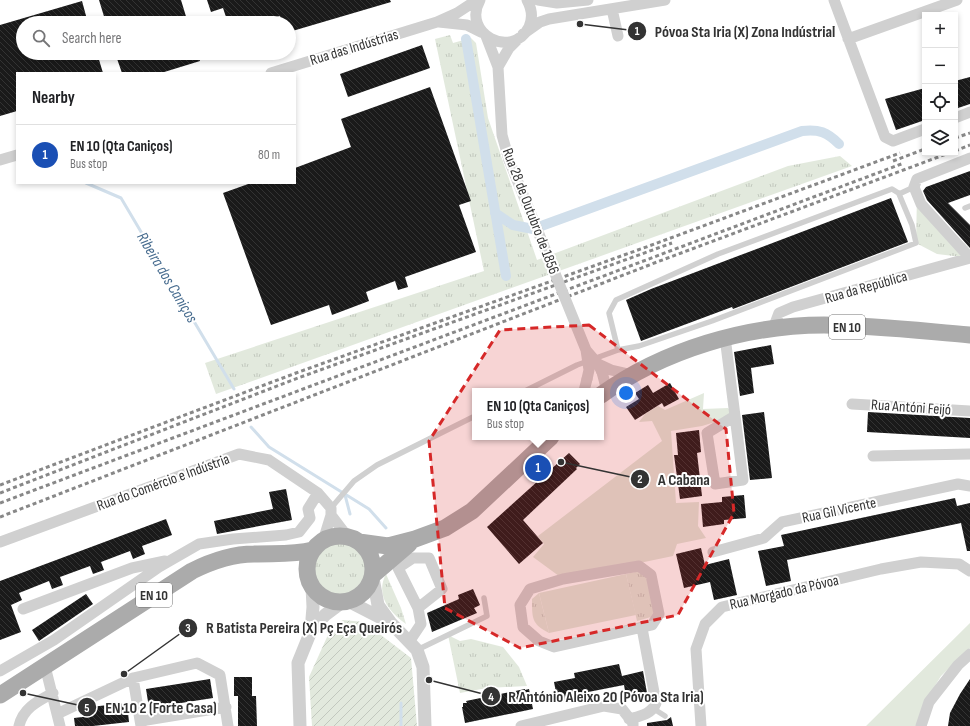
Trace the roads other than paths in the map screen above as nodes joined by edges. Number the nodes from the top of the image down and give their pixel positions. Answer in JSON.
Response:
{"nodes":[{"id":1,"x":478,"y":0,"type":"edge"},
{"id":2,"x":527,"y":0,"type":"edge"},
{"id":3,"x":538,"y":0,"type":"edge"},
{"id":4,"x":588,"y":0,"type":"edge"},
{"id":5,"x":664,"y":0,"type":"edge"},
{"id":6,"x":834,"y":0,"type":"edge"},
{"id":7,"x":957,"y":0,"type":"edge"},
{"id":8,"x":612,"y":9,"type":"junction"},
{"id":9,"x":437,"y":22,"type":"junction"},
{"id":10,"x":484,"y":34,"type":"junction"},
{"id":11,"x":521,"y":36,"type":"junction"},
{"id":12,"x":618,"y":36,"type":"dead end"},
{"id":13,"x":848,"y":39,"type":"junction"},
{"id":14,"x":498,"y":67,"type":"junction"},
{"id":15,"x":274,"y":72,"type":"edge"},
{"id":16,"x":970,"y":112,"type":"edge"},
{"id":17,"x":958,"y":117,"type":"edge"},
{"id":18,"x":922,"y":130,"type":"edge"},
{"id":19,"x":16,"y":156,"type":"edge"},
{"id":20,"x":970,"y":158,"type":"edge"},
{"id":21,"x":0,"y":160,"type":"edge"},
{"id":22,"x":916,"y":183,"type":"junction"},
{"id":23,"x":900,"y":194,"type":"junction"},
{"id":24,"x":970,"y":258,"type":"edge"},
{"id":25,"x":773,"y":329,"type":"junction"},
{"id":26,"x":970,"y":335,"type":"edge"},
{"id":27,"x":725,"y":337,"type":"junction"},
{"id":28,"x":586,"y":350,"type":"junction"},
{"id":29,"x":618,"y":350,"type":"junction"},
{"id":30,"x":604,"y":368,"type":"junction"},
{"id":31,"x":633,"y":375,"type":"junction"},
{"id":32,"x":531,"y":388,"type":"edge"},
{"id":33,"x":585,"y":388,"type":"edge"},
{"id":34,"x":604,"y":393,"type":"edge"},
{"id":35,"x":852,"y":404,"type":"dead end"},
{"id":36,"x":970,"y":411,"type":"edge"},
{"id":37,"x":735,"y":416,"type":"junction"},
{"id":38,"x":472,"y":418,"type":"edge"},
{"id":39,"x":548,"y":440,"type":"edge"},
{"id":40,"x":970,"y":454,"type":"edge"},
{"id":41,"x":873,"y":456,"type":"dead end"},
{"id":42,"x":970,"y":486,"type":"edge"},
{"id":43,"x":318,"y":493,"type":"junction"},
{"id":44,"x":331,"y":511,"type":"junction"},
{"id":45,"x":353,"y":539,"type":"junction"},
{"id":46,"x":415,"y":539,"type":"junction"},
{"id":47,"x":0,"y":542,"type":"edge"},
{"id":48,"x":318,"y":546,"type":"junction"},
{"id":49,"x":713,"y":552,"type":"dead end"},
{"id":50,"x":274,"y":555,"type":"junction"},
{"id":51,"x":173,"y":559,"type":"junction"},
{"id":52,"x":970,"y":571,"type":"edge"},
{"id":53,"x":373,"y":576,"type":"junction"},
{"id":54,"x":310,"y":581,"type":"junction"},
{"id":55,"x":484,"y":598,"type":"dead end"},
{"id":56,"x":345,"y":602,"type":"junction"},
{"id":57,"x":418,"y":608,"type":"junction"},
{"id":58,"x":23,"y":609,"type":"dead end"},
{"id":59,"x":390,"y":623,"type":"junction"},
{"id":60,"x":642,"y":628,"type":"junction"},
{"id":61,"x":311,"y":631,"type":"junction"},
{"id":62,"x":413,"y":646,"type":"junction"},
{"id":63,"x":59,"y":648,"type":"junction"},
{"id":64,"x":970,"y":654,"type":"edge"},
{"id":65,"x":45,"y":666,"type":"junction"},
{"id":66,"x":0,"y":671,"type":"edge"},
{"id":67,"x":133,"y":678,"type":"junction"},
{"id":68,"x":53,"y":693,"type":"junction"},
{"id":69,"x":0,"y":695,"type":"edge"},
{"id":70,"x":226,"y":707,"type":"junction"},
{"id":71,"x":654,"y":709,"type":"junction"},
{"id":72,"x":58,"y":714,"type":"junction"},
{"id":73,"x":664,"y":716,"type":"dead end"},
{"id":74,"x":552,"y":722,"type":"edge"},
{"id":75,"x":631,"y":722,"type":"edge"},
{"id":76,"x":141,"y":724,"type":"edge"},
{"id":77,"x":19,"y":726,"type":"edge"},
{"id":78,"x":60,"y":726,"type":"edge"},
{"id":79,"x":228,"y":726,"type":"edge"},
{"id":80,"x":300,"y":726,"type":"edge"},
{"id":81,"x":425,"y":726,"type":"edge"},
{"id":82,"x":521,"y":726,"type":"edge"},
{"id":83,"x":701,"y":726,"type":"edge"},
{"id":84,"x":922,"y":726,"type":"edge"}],
"edges":[{"from":1,"to":9,"type":"street","name":"Rua das Indústrias"},
{"from":1,"to":10,"type":"street","name":"Rua 28 de Outubro de 1856"},
{"from":2,"to":11,"type":"street"},
{"from":3,"to":4,"type":"street"},
{"from":5,"to":8,"type":"street"},
{"from":6,"to":13,"type":"street"},
{"from":7,"to":13,"type":"street"},
{"from":8,"to":11,"type":"street"},
{"from":8,"to":12,"type":"street"},
{"from":9,"to":10,"type":"street","name":"Rua das Indústrias"},
{"from":9,"to":15,"type":"street","name":"Rua das Indústrias"},
{"from":10,"to":11,"type":"street","name":"Rua das Indústrias"},
{"from":10,"to":14,"type":"street","name":"Rua 28 de Outubro de 1856"},
{"from":11,"to":14,"type":"street"},
{"from":13,"to":18,"type":"street"},
{"from":14,"to":28,"type":"street","name":"Rua 28 de Outubro de 1856","bridge":true},
{"from":16,"to":17,"type":"street"},
{"from":19,"to":21,"type":"street"},
{"from":20,"to":22,"type":"street"},
{"from":22,"to":23,"type":"lane"},
{"from":22,"to":24,"type":"street"},
{"from":23,"to":29,"type":"lane"},
{"from":23,"to":29,"type":"lane"},
{"from":24,"to":25,"type":"street","name":"Rua da República"},
{"from":25,"to":26,"type":"main road","number":"EN 10"},
{"from":25,"to":27,"type":"main road","number":"EN 10"},
{"from":27,"to":31,"type":"main road","number":"EN 10"},
{"from":27,"to":37,"type":"street"},
{"from":28,"to":30,"type":"street","name":"Rua 28 de Outubro de 1856","bridge":true},
{"from":28,"to":33,"type":"street","name":"Rua 28 de Outubro de 1856","bridge":true},
{"from":29,"to":32,"type":"lane"},
{"from":30,"to":31,"type":"street"},
{"from":30,"to":34,"type":"street","name":"Rua 28 de Outubro de 1856"},
{"from":31,"to":34,"type":"main road","number":"EN 10"},
{"from":35,"to":36,"type":"street","name":"Rua Antóni Feijó"},
{"from":37,"to":37,"type":"street"},
{"from":38,"to":44,"type":"lane"},
{"from":39,"to":46,"type":"main road"},
{"from":40,"to":41,"type":"street"},
{"from":42,"to":49,"type":"street","name":"Rua Gil Vicente"},
{"from":43,"to":44,"type":"street","name":"Rua do Comércio e Indústria"},
{"from":43,"to":47,"type":"street","name":"Rua do Comércio e Indústria"},
{"from":43,"to":51,"type":"street"},
{"from":44,"to":45,"type":"street","name":"Rua do Comércio e Indústria"},
{"from":44,"to":48,"type":"street"},
{"from":45,"to":46,"type":"main road"},
{"from":45,"to":48,"type":"main road"},
{"from":45,"to":53,"type":"main road"},
{"from":46,"to":53,"type":"main road"},
{"from":48,"to":50,"type":"main road"},
{"from":48,"to":54,"type":"main road"},
{"from":50,"to":54,"type":"main road"},
{"from":50,"to":63,"type":"main road","number":"EN 10"},
{"from":51,"to":58,"type":"street"},
{"from":51,"to":63,"type":"street"},
{"from":52,"to":83,"type":"street","name":"Rua Morgado da Póvoa"},
{"from":53,"to":56,"type":"main road"},
{"from":53,"to":59,"type":"street"},
{"from":54,"to":56,"type":"main road"},
{"from":54,"to":61,"type":"street"},
{"from":55,"to":62,"type":"lane"},
{"from":56,"to":59,"type":"street"},
{"from":56,"to":61,"type":"street"},
{"from":57,"to":57,"type":"street"},
{"from":57,"to":62,"type":"street"},
{"from":59,"to":62,"type":"street"},
{"from":60,"to":60,"type":"street"},
{"from":60,"to":71,"type":"street"},
{"from":61,"to":80,"type":"street"},
{"from":62,"to":81,"type":"street"},
{"from":63,"to":65,"type":"main road","number":"EN 10"},
{"from":63,"to":66,"type":"street"},
{"from":64,"to":84,"type":"street"},
{"from":65,"to":68,"type":"street"},
{"from":65,"to":69,"type":"main road","number":"EN 10"},
{"from":67,"to":70,"type":"street"},
{"from":67,"to":72,"type":"street"},
{"from":67,"to":76,"type":"street"},
{"from":68,"to":72,"type":"street"},
{"from":68,"to":77,"type":"street"},
{"from":70,"to":76,"type":"street"},
{"from":70,"to":79,"type":"street"},
{"from":71,"to":73,"type":"lane"},
{"from":71,"to":75,"type":"street"},
{"from":72,"to":78,"type":"street"},
{"from":74,"to":75,"type":"street"},
{"from":74,"to":82,"type":"street"}]}
